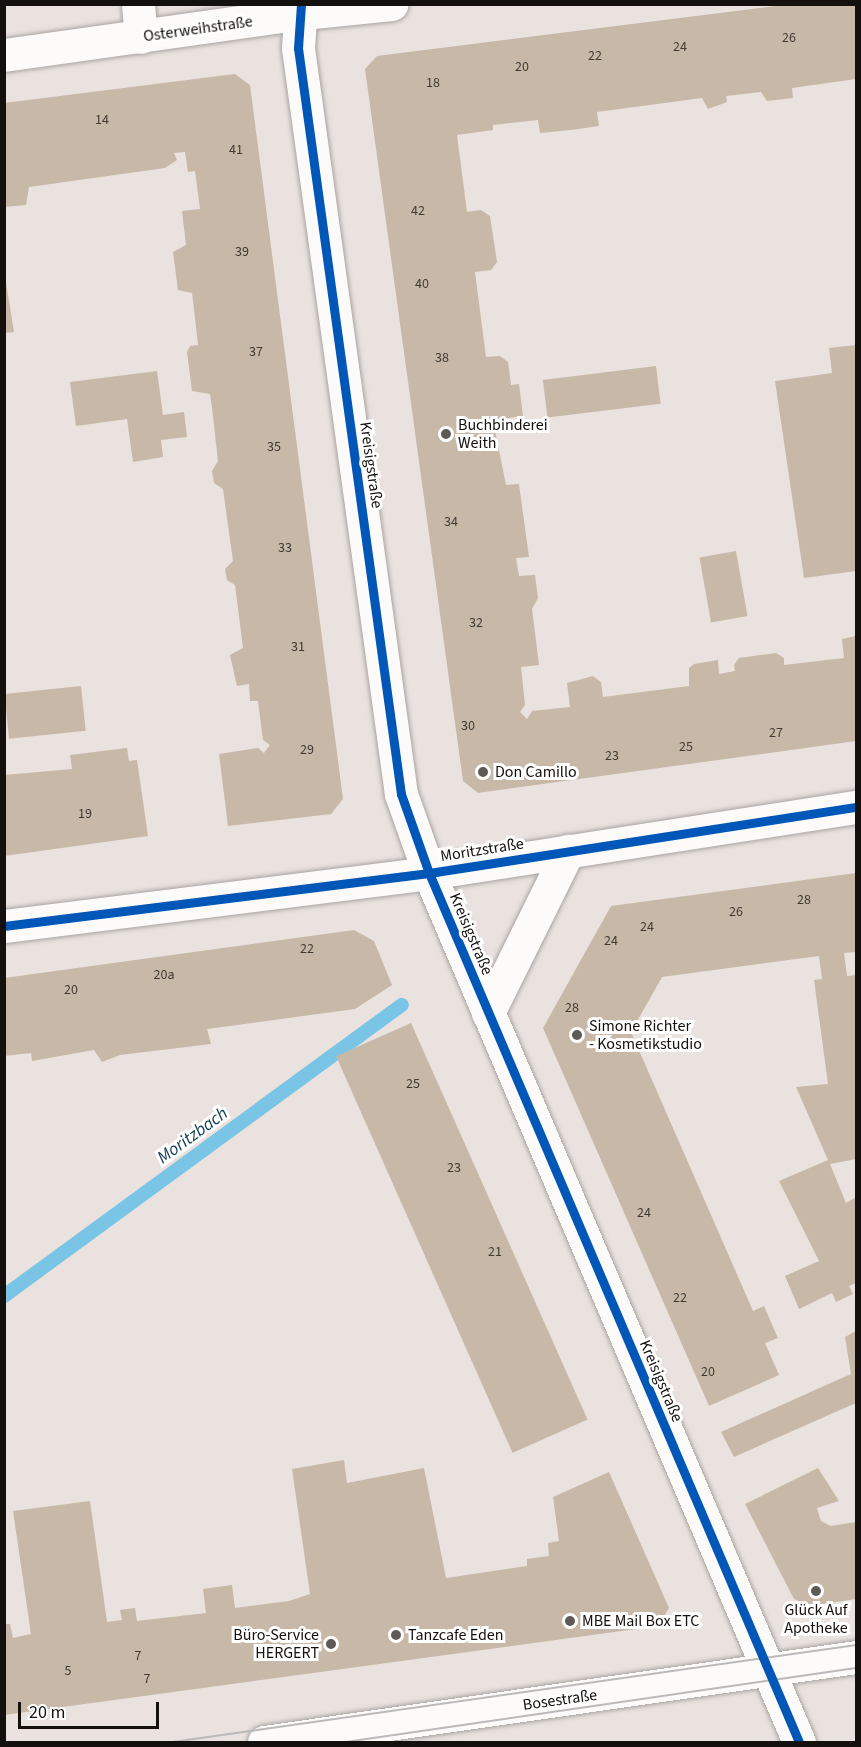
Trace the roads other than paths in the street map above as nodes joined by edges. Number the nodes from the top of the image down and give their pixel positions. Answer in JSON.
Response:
{"nodes":[{"id":1,"x":138,"y":4,"type":"edge"},
{"id":2,"x":392,"y":4,"type":"edge"},
{"id":3,"x":302,"y":9,"type":"edge"},
{"id":4,"x":141,"y":37,"type":"junction"},
{"id":5,"x":4,"y":55,"type":"edge"},
{"id":6,"x":856,"y":807,"type":"edge"},
{"id":7,"x":568,"y":852,"type":"junction"},
{"id":8,"x":429,"y":873,"type":"junction"},
{"id":9,"x":4,"y":926,"type":"edge"},
{"id":10,"x":488,"y":1013,"type":"junction"},
{"id":11,"x":856,"y":1657,"type":"edge"},
{"id":12,"x":767,"y":1670,"type":"junction"},
{"id":13,"x":264,"y":1743,"type":"edge"},
{"id":14,"x":800,"y":1743,"type":"edge"}],
"edges":[{"from":1,"to":4,"type":"street"},
{"from":2,"to":3,"type":"street","name":"Osterweihstraße"},
{"from":3,"to":4,"type":"street","name":"Osterweihstraße"},
{"from":3,"to":8,"type":"street","name":"Kreisigstraße"},
{"from":4,"to":5,"type":"street","name":"Osterweihstraße"},
{"from":6,"to":7,"type":"street","name":"Moritzstraße"},
{"from":7,"to":8,"type":"street","name":"Moritzstraße"},
{"from":7,"to":10,"type":"street","name":"Kreisigstraße"},
{"from":8,"to":9,"type":"street","name":"Moritzstraße"},
{"from":8,"to":10,"type":"street","name":"Kreisigstraße"},
{"from":10,"to":12,"type":"street","name":"Kreisigstraße"},
{"from":11,"to":12,"type":"street","name":"Bosestraße"},
{"from":12,"to":13,"type":"street","name":"Bosestraße"},
{"from":12,"to":14,"type":"street","name":"Kreisigstraße"}]}
